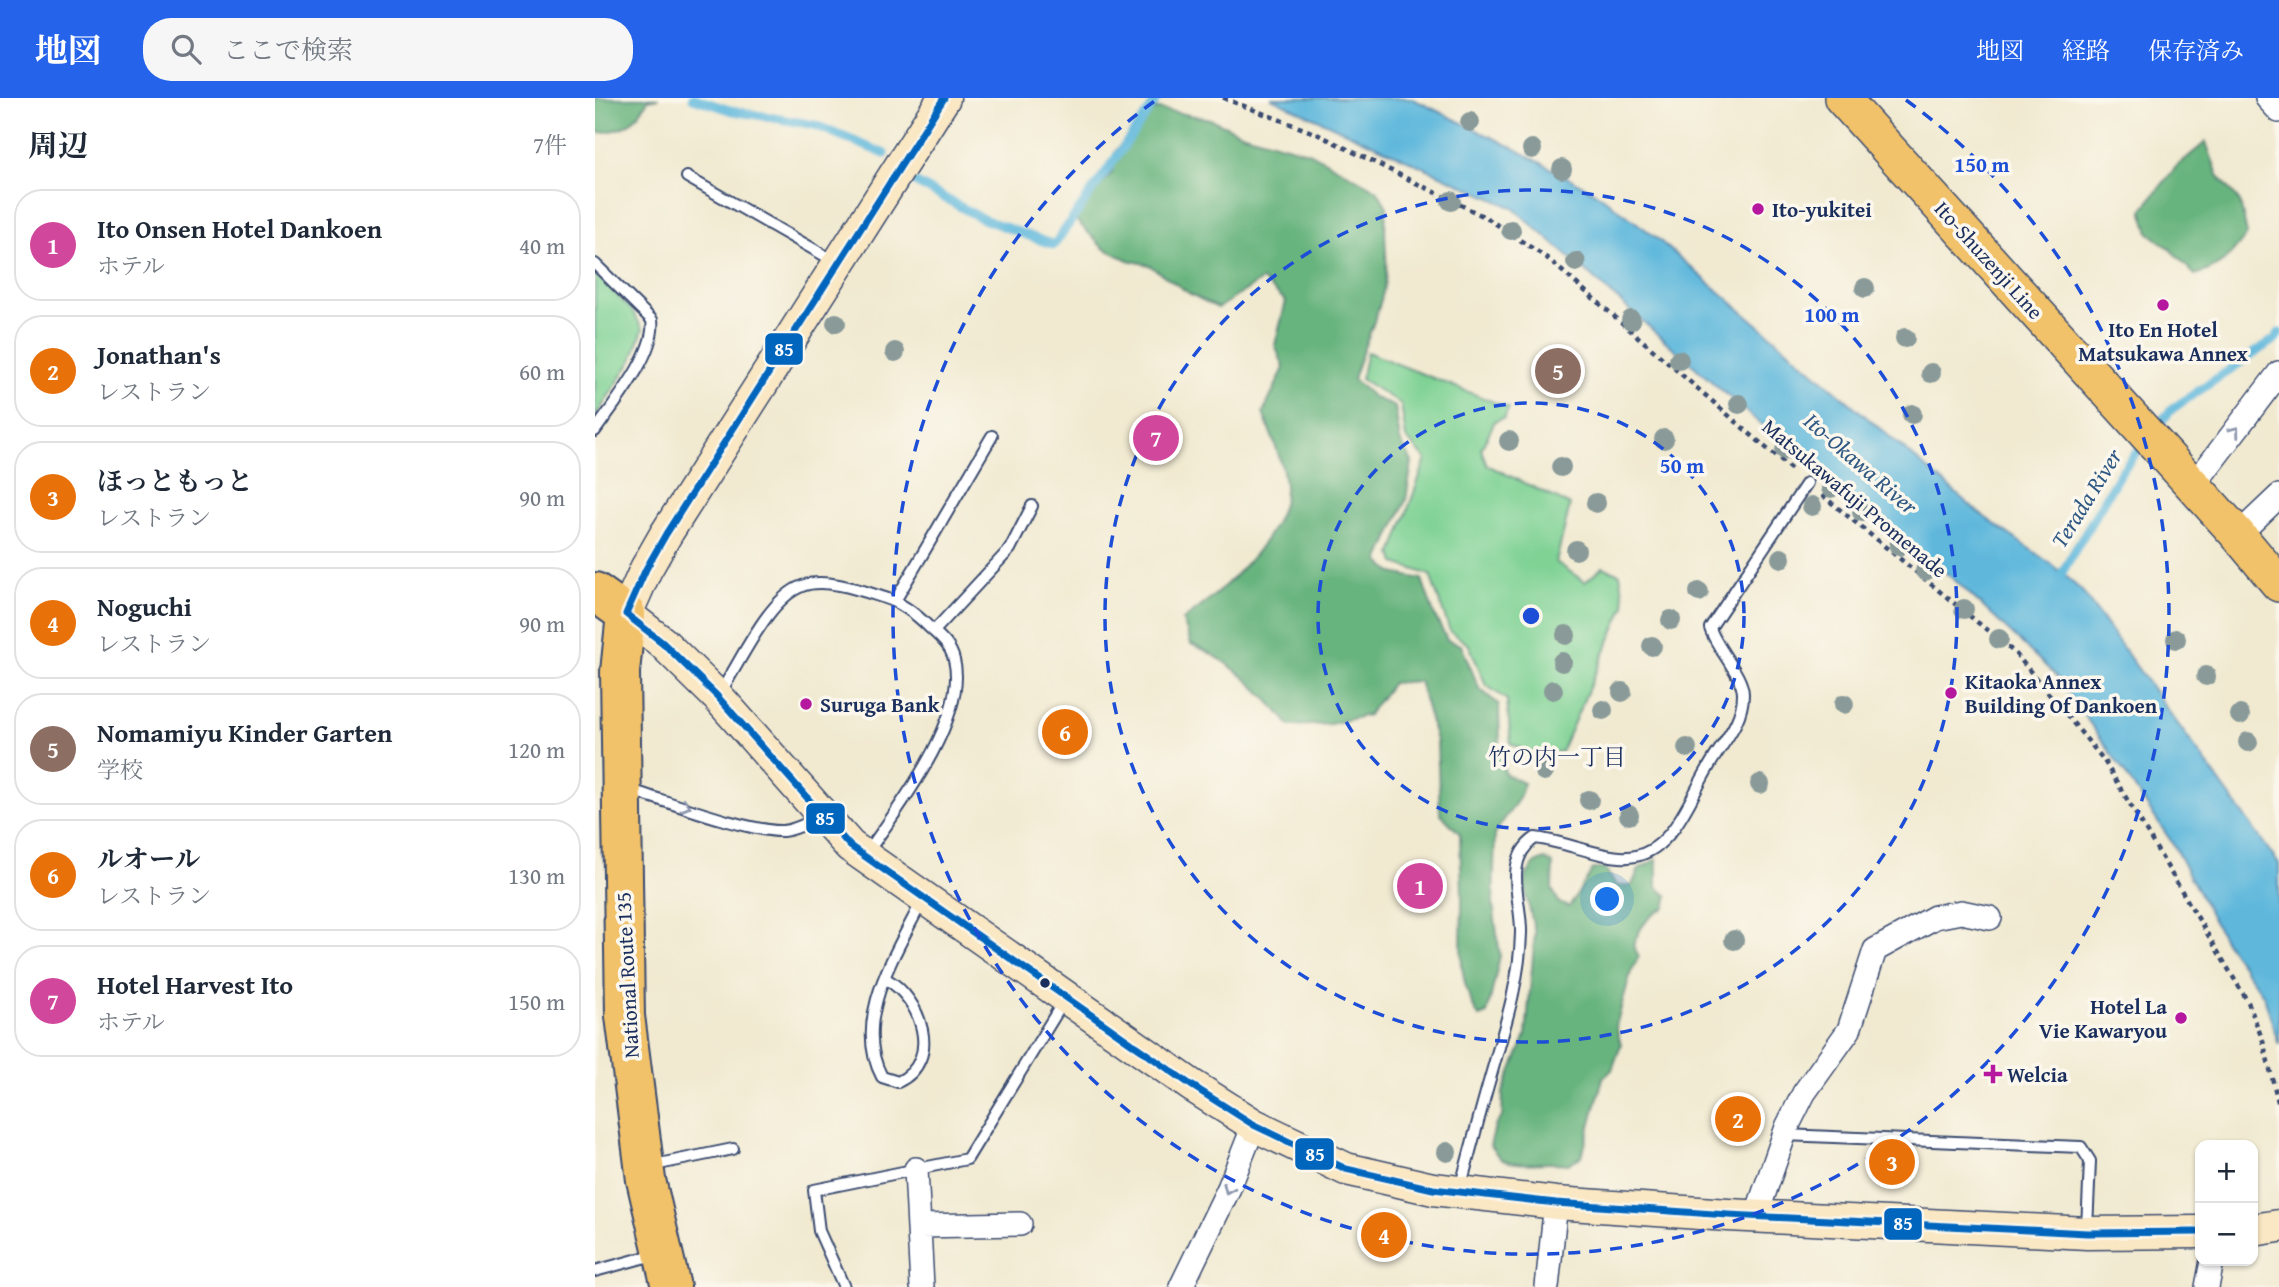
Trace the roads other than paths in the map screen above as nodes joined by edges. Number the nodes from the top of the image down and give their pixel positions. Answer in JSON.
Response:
{"nodes":[{"id":1,"x":944,"y":98,"type":"edge"},
{"id":2,"x":1842,"y":98,"type":"edge"},
{"id":3,"x":2267,"y":98,"type":"edge"},
{"id":4,"x":2279,"y":111,"type":"edge"},
{"id":5,"x":687,"y":177,"type":"dead end"},
{"id":6,"x":838,"y":263,"type":"junction"},
{"id":7,"x":595,"y":264,"type":"edge"},
{"id":8,"x":2279,"y":373,"type":"edge"},
{"id":9,"x":595,"y":431,"type":"edge"},
{"id":10,"x":992,"y":436,"type":"dead end"},
{"id":11,"x":1807,"y":483,"type":"road end"},
{"id":12,"x":2194,"y":485,"type":"junction"},
{"id":13,"x":2279,"y":496,"type":"edge"},
{"id":14,"x":1032,"y":506,"type":"dead end"},
{"id":15,"x":2238,"y":535,"type":"junction"},
{"id":16,"x":2279,"y":584,"type":"edge"},
{"id":17,"x":595,"y":592,"type":"edge"},
{"id":18,"x":895,"y":601,"type":"junction"},
{"id":19,"x":627,"y":614,"type":"junction"},
{"id":20,"x":934,"y":631,"type":"junction"},
{"id":21,"x":717,"y":696,"type":"junction"},
{"id":22,"x":620,"y":787,"type":"junction"},
{"id":23,"x":823,"y":815,"type":"junction"},
{"id":24,"x":865,"y":856,"type":"junction"},
{"id":25,"x":924,"y":897,"type":"junction"},
{"id":26,"x":1990,"y":918,"type":"dead end"},
{"id":27,"x":886,"y":979,"type":"junction"},
{"id":28,"x":1066,"y":996,"type":"junction"},
{"id":29,"x":1254,"y":1125,"type":"junction"},
{"id":30,"x":1784,"y":1135,"type":"junction"},
{"id":31,"x":733,"y":1149,"type":"dead end"},
{"id":32,"x":645,"y":1167,"type":"junction"},
{"id":33,"x":916,"y":1169,"type":"junction"},
{"id":34,"x":1459,"y":1192,"type":"junction"},
{"id":35,"x":1556,"y":1203,"type":"junction"},
{"id":36,"x":1756,"y":1216,"type":"junction"},
{"id":37,"x":1020,"y":1224,"type":"dead end"},
{"id":38,"x":920,"y":1226,"type":"junction"},
{"id":39,"x":2279,"y":1226,"type":"edge"},
{"id":40,"x":2258,"y":1229,"type":"edge"},
{"id":41,"x":2195,"y":1232,"type":"edge"},
{"id":42,"x":2087,"y":1233,"type":"junction"},
{"id":43,"x":2211,"y":1266,"type":"edge"},
{"id":44,"x":667,"y":1270,"type":"edge"},
{"id":45,"x":595,"y":1271,"type":"edge"},
{"id":46,"x":844,"y":1287,"type":"edge"},
{"id":47,"x":922,"y":1287,"type":"edge"},
{"id":48,"x":1181,"y":1287,"type":"edge"},
{"id":49,"x":1547,"y":1287,"type":"edge"},
{"id":50,"x":2207,"y":1287,"type":"edge"}],
"edges":[{"from":1,"to":6,"type":"street"},
{"from":2,"to":12,"type":"main road","name":"Ito-Shuzenji Line"},
{"from":3,"to":4,"type":"street"},
{"from":5,"to":6,"type":"lane"},
{"from":6,"to":19,"type":"street"},
{"from":7,"to":9,"type":"lane"},
{"from":12,"to":8,"type":"street","one_way":true},
{"from":10,"to":18,"type":"lane"},
{"from":11,"to":34,"type":"lane"},
{"from":12,"to":15,"type":"main road"},
{"from":13,"to":15,"type":"street"},
{"from":14,"to":20,"type":"lane"},
{"from":15,"to":16,"type":"main road"},
{"from":17,"to":19,"type":"highway"},
{"from":18,"to":20,"type":"lane"},
{"from":18,"to":21,"type":"lane"},
{"from":19,"to":21,"type":"street"},
{"from":19,"to":22,"type":"highway","name":"National Route 135"},
{"from":20,"to":24,"type":"lane"},
{"from":21,"to":23,"type":"street"},
{"from":22,"to":23,"type":"lane","one_way":true},
{"from":22,"to":32,"type":"highway","name":"National Route 135"},
{"from":23,"to":24,"type":"street"},
{"from":24,"to":25,"type":"street"},
{"from":25,"to":27,"type":"lane"},
{"from":25,"to":28,"type":"street"},
{"from":26,"to":30,"type":"street"},
{"from":27,"to":27,"type":"lane"},
{"from":28,"to":29,"type":"street"},
{"from":28,"to":33,"type":"lane"},
{"from":29,"to":34,"type":"street"},
{"from":29,"to":48,"type":"street","one_way":true},
{"from":30,"to":36,"type":"street"},
{"from":30,"to":42,"type":"lane"},
{"from":31,"to":32,"type":"lane"},
{"from":32,"to":44,"type":"highway","name":"National Route 135"},
{"from":33,"to":38,"type":"street"},
{"from":33,"to":46,"type":"lane"},
{"from":34,"to":35,"type":"street"},
{"from":35,"to":36,"type":"street"},
{"from":35,"to":49,"type":"street"},
{"from":36,"to":42,"type":"street"},
{"from":37,"to":38,"type":"street"},
{"from":38,"to":47,"type":"street"},
{"from":39,"to":40,"type":"street"},
{"from":41,"to":42,"type":"street"},
{"from":43,"to":50,"type":"street"},
{"from":44,"to":45,"type":"lane"}]}
